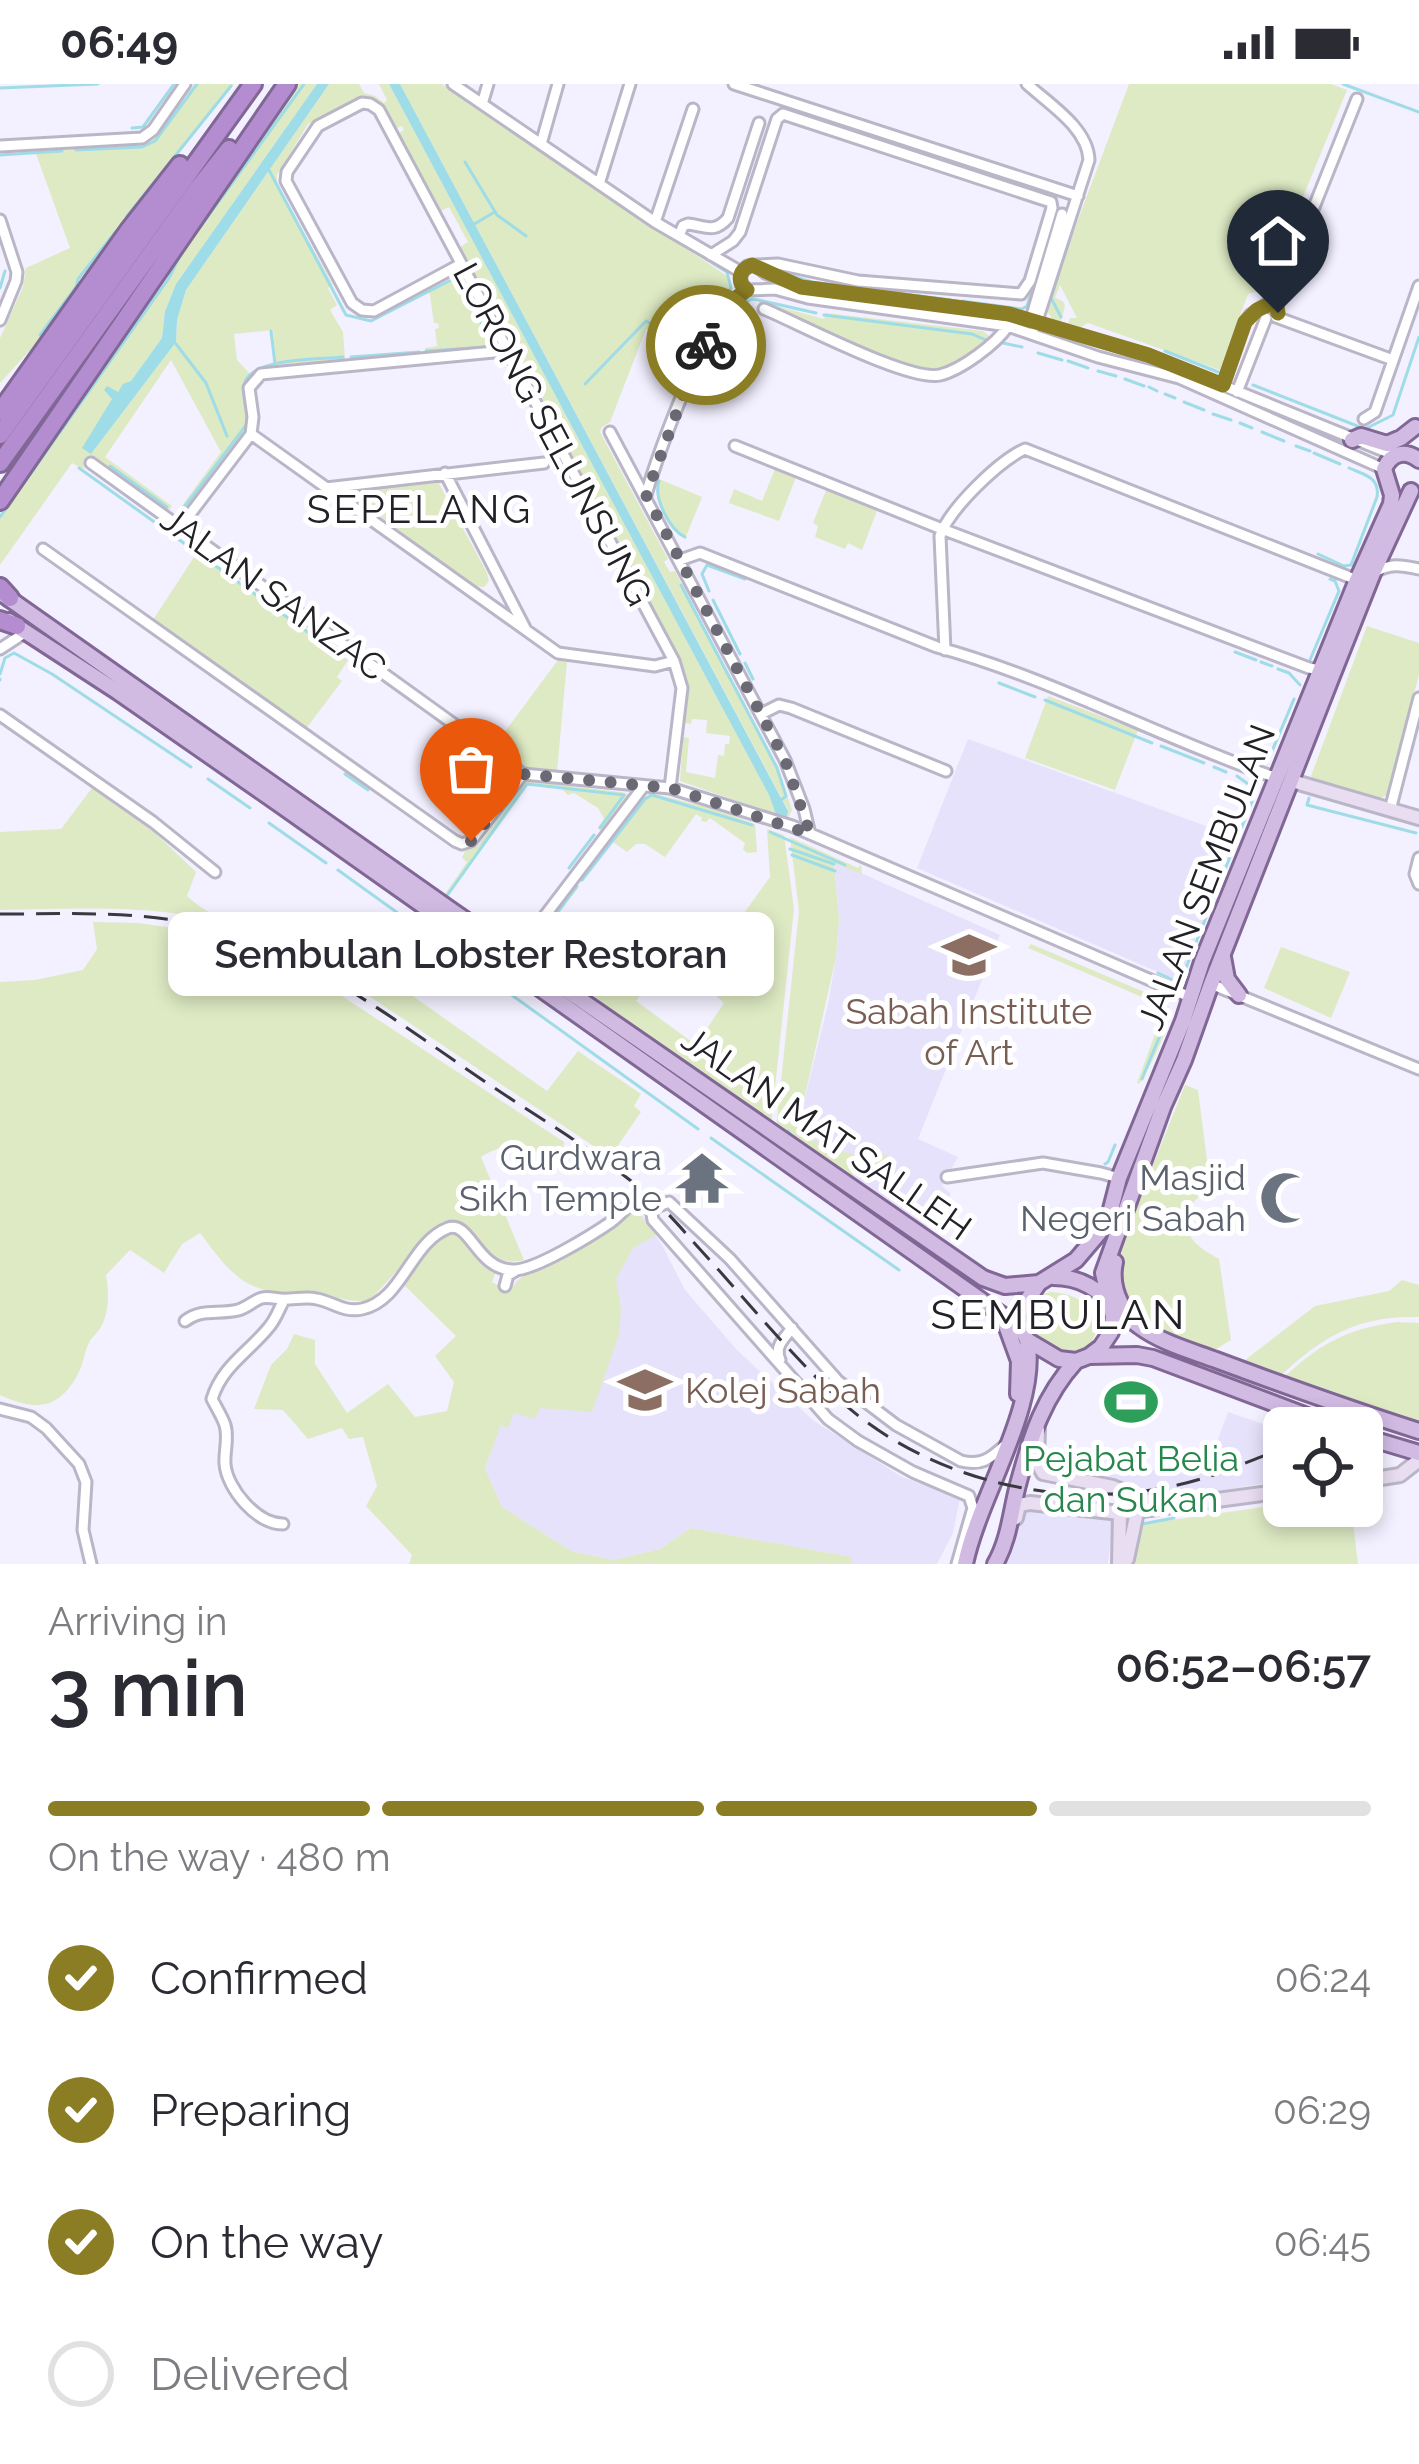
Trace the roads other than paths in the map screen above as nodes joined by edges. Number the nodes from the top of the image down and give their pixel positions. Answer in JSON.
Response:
{"nodes":[{"id":1,"x":185,"y":84,"type":"edge"},
{"id":2,"x":242,"y":84,"type":"edge"},
{"id":3,"x":253,"y":84,"type":"edge"},
{"id":4,"x":285,"y":84,"type":"edge"},
{"id":5,"x":453,"y":84,"type":"edge"},
{"id":6,"x":488,"y":84,"type":"edge"},
{"id":7,"x":558,"y":84,"type":"edge"},
{"id":8,"x":630,"y":84,"type":"edge"},
{"id":9,"x":734,"y":84,"type":"edge"},
{"id":10,"x":1027,"y":84,"type":"edge"},
{"id":11,"x":1357,"y":99,"type":"dead end"},
{"id":12,"x":482,"y":104,"type":"junction"},
{"id":13,"x":693,"y":109,"type":"dead end"},
{"id":14,"x":759,"y":123,"type":"dead end"},
{"id":15,"x":541,"y":144,"type":"junction"},
{"id":16,"x":0,"y":146,"type":"edge"},
{"id":17,"x":191,"y":183,"type":"junction"},
{"id":18,"x":599,"y":184,"type":"junction"},
{"id":19,"x":1068,"y":202,"type":"junction"},
{"id":20,"x":0,"y":220,"type":"edge"},
{"id":21,"x":655,"y":222,"type":"junction"},
{"id":22,"x":1063,"y":228,"type":"junction"},
{"id":23,"x":679,"y":236,"type":"junction"},
{"id":24,"x":711,"y":255,"type":"junction"},
{"id":25,"x":461,"y":264,"type":"junction"},
{"id":26,"x":760,"y":269,"type":"junction"},
{"id":27,"x":741,"y":272,"type":"junction"},
{"id":28,"x":1419,"y":286,"type":"edge"},
{"id":29,"x":945,"y":289,"type":"junction"},
{"id":30,"x":753,"y":291,"type":"junction"},
{"id":31,"x":966,"y":308,"type":"junction"},
{"id":32,"x":764,"y":309,"type":"dead end"},
{"id":33,"x":1270,"y":311,"type":"junction"},
{"id":34,"x":0,"y":320,"type":"edge"},
{"id":35,"x":1034,"y":321,"type":"junction"},
{"id":36,"x":1008,"y":326,"type":"junction"},
{"id":37,"x":1032,"y":334,"type":"junction"},
{"id":38,"x":506,"y":347,"type":"junction"},
{"id":39,"x":1148,"y":355,"type":"junction"},
{"id":40,"x":1393,"y":359,"type":"junction"},
{"id":41,"x":30,"y":368,"type":"junction"},
{"id":42,"x":1179,"y":378,"type":"junction"},
{"id":43,"x":1223,"y":385,"type":"junction"},
{"id":44,"x":0,"y":391,"type":"edge"},
{"id":45,"x":1238,"y":391,"type":"junction"},
{"id":46,"x":1228,"y":399,"type":"junction"},
{"id":47,"x":0,"y":412,"type":"edge"},
{"id":48,"x":1364,"y":418,"type":"dead end"},
{"id":49,"x":1417,"y":422,"type":"edge"},
{"id":50,"x":610,"y":432,"type":"dead end"},
{"id":51,"x":251,"y":434,"type":"junction"},
{"id":52,"x":0,"y":435,"type":"edge"},
{"id":53,"x":1352,"y":440,"type":"junction"},
{"id":54,"x":735,"y":446,"type":"dead end"},
{"id":55,"x":1396,"y":455,"type":"junction"},
{"id":56,"x":1419,"y":460,"type":"edge"},
{"id":57,"x":91,"y":463,"type":"dead end"},
{"id":58,"x":544,"y":463,"type":"dead end"},
{"id":59,"x":0,"y":464,"type":"edge"},
{"id":60,"x":445,"y":473,"type":"junction"},
{"id":61,"x":1386,"y":475,"type":"junction"},
{"id":62,"x":326,"y":488,"type":"junction"},
{"id":63,"x":1416,"y":489,"type":"edge"},
{"id":64,"x":646,"y":495,"type":"junction"},
{"id":65,"x":0,"y":501,"type":"edge"},
{"id":66,"x":181,"y":526,"type":"junction"},
{"id":67,"x":942,"y":529,"type":"junction"},
{"id":68,"x":1387,"y":542,"type":"junction"},
{"id":69,"x":43,"y":549,"type":"dead end"},
{"id":70,"x":680,"y":560,"type":"junction"},
{"id":71,"x":1398,"y":564,"type":"junction"},
{"id":72,"x":1419,"y":569,"type":"edge"},
{"id":73,"x":1372,"y":573,"type":"junction"},
{"id":74,"x":497,"y":574,"type":"junction"},
{"id":75,"x":1357,"y":580,"type":"junction"},
{"id":76,"x":3,"y":592,"type":"edge"},
{"id":77,"x":476,"y":594,"type":"junction"},
{"id":78,"x":11,"y":623,"type":"edge"},
{"id":79,"x":526,"y":630,"type":"junction"},
{"id":80,"x":0,"y":649,"type":"edge"},
{"id":81,"x":945,"y":650,"type":"junction"},
{"id":82,"x":674,"y":662,"type":"junction"},
{"id":83,"x":1320,"y":670,"type":"junction"},
{"id":84,"x":1419,"y":698,"type":"edge"},
{"id":85,"x":761,"y":714,"type":"junction"},
{"id":86,"x":0,"y":715,"type":"edge"},
{"id":87,"x":946,"y":771,"type":"dead end"},
{"id":88,"x":523,"y":774,"type":"junction"},
{"id":89,"x":1281,"y":778,"type":"junction"},
{"id":90,"x":643,"y":787,"type":"junction"},
{"id":91,"x":670,"y":788,"type":"junction"},
{"id":92,"x":1390,"y":810,"type":"junction"},
{"id":93,"x":1419,"y":818,"type":"edge"},
{"id":94,"x":810,"y":834,"type":"junction"},
{"id":95,"x":1419,"y":858,"type":"edge"},
{"id":96,"x":215,"y":872,"type":"dead end"},
{"id":97,"x":1419,"y":884,"type":"edge"},
{"id":98,"x":1236,"y":922,"type":"junction"},
{"id":99,"x":1214,"y":934,"type":"junction"},
{"id":100,"x":1223,"y":952,"type":"junction"},
{"id":101,"x":515,"y":955,"type":"junction"},
{"id":102,"x":1202,"y":962,"type":"junction"},
{"id":103,"x":1211,"y":984,"type":"junction"},
{"id":104,"x":1239,"y":995,"type":"junction"},
{"id":105,"x":1190,"y":997,"type":"junction"},
{"id":106,"x":1183,"y":1021,"type":"junction"},
{"id":107,"x":1419,"y":1069,"type":"edge"},
{"id":108,"x":947,"y":1177,"type":"dead end"},
{"id":109,"x":1119,"y":1178,"type":"junction"},
{"id":110,"x":651,"y":1208,"type":"junction"},
{"id":111,"x":1120,"y":1227,"type":"junction"},
{"id":112,"x":514,"y":1270,"type":"junction"},
{"id":113,"x":1044,"y":1280,"type":"junction"},
{"id":114,"x":505,"y":1286,"type":"dead end"},
{"id":115,"x":284,"y":1300,"type":"junction"},
{"id":116,"x":1110,"y":1303,"type":"junction"},
{"id":117,"x":1002,"y":1315,"type":"junction"},
{"id":118,"x":185,"y":1321,"type":"dead end"},
{"id":119,"x":1138,"y":1326,"type":"junction"},
{"id":120,"x":792,"y":1328,"type":"junction"},
{"id":121,"x":1025,"y":1336,"type":"junction"},
{"id":122,"x":1083,"y":1359,"type":"junction"},
{"id":123,"x":782,"y":1365,"type":"junction"},
{"id":124,"x":1283,"y":1407,"type":"edge"},
{"id":125,"x":0,"y":1408,"type":"edge"},
{"id":126,"x":1014,"y":1423,"type":"junction"},
{"id":127,"x":1036,"y":1427,"type":"junction"},
{"id":128,"x":1419,"y":1431,"type":"edge"},
{"id":129,"x":1008,"y":1442,"type":"junction"},
{"id":130,"x":1383,"y":1443,"type":"edge"},
{"id":131,"x":1419,"y":1456,"type":"edge"},
{"id":132,"x":1383,"y":1478,"type":"edge"},
{"id":133,"x":1017,"y":1486,"type":"junction"},
{"id":134,"x":1119,"y":1490,"type":"junction"},
{"id":135,"x":1263,"y":1494,"type":"edge"},
{"id":136,"x":1164,"y":1507,"type":"junction"},
{"id":137,"x":1137,"y":1512,"type":"junction"},
{"id":138,"x":1120,"y":1513,"type":"junction"},
{"id":139,"x":283,"y":1524,"type":"dead end"},
{"id":140,"x":1004,"y":1549,"type":"junction"},
{"id":141,"x":91,"y":1564,"type":"edge"},
{"id":142,"x":963,"y":1564,"type":"edge"},
{"id":143,"x":994,"y":1564,"type":"edge"},
{"id":144,"x":1121,"y":1564,"type":"edge"}],
"edges":[{"from":1,"to":16,"type":"street"},
{"from":2,"to":41,"type":"highway"},
{"from":3,"to":17,"type":"highway"},
{"from":4,"to":17,"type":"highway"},
{"from":4,"to":65,"type":"highway"},
{"from":5,"to":12,"type":"street"},
{"from":6,"to":12,"type":"street"},
{"from":7,"to":15,"type":"street"},
{"from":8,"to":18,"type":"street"},
{"from":9,"to":19,"type":"street"},
{"from":10,"to":19,"type":"street"},
{"from":11,"to":33,"type":"street"},
{"from":12,"to":15,"type":"street"},
{"from":13,"to":21,"type":"street"},
{"from":14,"to":23,"type":"street"},
{"from":15,"to":18,"type":"street"},
{"from":17,"to":52,"type":"highway"},
{"from":17,"to":59,"type":"highway"},
{"from":18,"to":21,"type":"street"},
{"from":19,"to":22,"type":"street"},
{"from":19,"to":22,"type":"street"},
{"from":20,"to":34,"type":"street"},
{"from":21,"to":23,"type":"street"},
{"from":22,"to":35,"type":"street"},
{"from":23,"to":24,"type":"street"},
{"from":24,"to":27,"type":"street"},
{"from":24,"to":29,"type":"street"},
{"from":25,"to":25,"type":"street","name":"LORONG SELUNSUNG"},
{"from":25,"to":38,"type":"street","name":"LORONG SELUNSUNG"},
{"from":26,"to":27,"type":"street"},
{"from":26,"to":29,"type":"street"},
{"from":26,"to":30,"type":"street"},
{"from":26,"to":31,"type":"street"},
{"from":27,"to":30,"type":"street"},
{"from":28,"to":40,"type":"street"},
{"from":29,"to":31,"type":"street"},
{"from":30,"to":36,"type":"street"},
{"from":30,"to":64,"type":"street"},
{"from":31,"to":35,"type":"street"},
{"from":32,"to":36,"type":"street"},
{"from":33,"to":40,"type":"street"},
{"from":33,"to":43,"type":"street"},
{"from":33,"to":45,"type":"street"},
{"from":35,"to":37,"type":"street"},
{"from":35,"to":39,"type":"street"},
{"from":36,"to":37,"type":"street"},
{"from":37,"to":42,"type":"street"},
{"from":38,"to":51,"type":"street"},
{"from":38,"to":82,"type":"street","name":"LORONG SELUNSUNG"},
{"from":39,"to":42,"type":"street"},
{"from":39,"to":43,"type":"street"},
{"from":40,"to":48,"type":"street"},
{"from":41,"to":44,"type":"highway"},
{"from":41,"to":47,"type":"highway"},
{"from":42,"to":46,"type":"street"},
{"from":43,"to":45,"type":"street"},
{"from":43,"to":46,"type":"street"},
{"from":45,"to":46,"type":"street"},
{"from":45,"to":53,"type":"street"},
{"from":46,"to":61,"type":"street"},
{"from":49,"to":53,"type":"main road"},
{"from":49,"to":55,"type":"main road"},
{"from":50,"to":64,"type":"street"},
{"from":51,"to":62,"type":"street"},
{"from":51,"to":66,"type":"street"},
{"from":53,"to":55,"type":"street"},
{"from":54,"to":67,"type":"street"},
{"from":55,"to":56,"type":"main road"},
{"from":55,"to":61,"type":"main road"},
{"from":57,"to":66,"type":"street","name":"JALAN SANZAC"},
{"from":58,"to":60,"type":"street"},
{"from":60,"to":62,"type":"street"},
{"from":60,"to":74,"type":"street"},
{"from":61,"to":63,"type":"main road"},
{"from":61,"to":75,"type":"main road","name":"JALAN SEMBULAN"},
{"from":62,"to":77,"type":"street"},
{"from":63,"to":68,"type":"main road","name":"JALAN SEMBULAN"},
{"from":64,"to":70,"type":"street"},
{"from":66,"to":88,"type":"street","name":"JALAN SANZAC"},
{"from":67,"to":75,"type":"street"},
{"from":67,"to":81,"type":"street"},
{"from":67,"to":83,"type":"street"},
{"from":68,"to":71,"type":"street"},
{"from":68,"to":73,"type":"main road","name":"JALAN SEMBULAN"},
{"from":69,"to":88,"type":"street"},
{"from":70,"to":81,"type":"street"},
{"from":70,"to":85,"type":"street"},
{"from":71,"to":72,"type":"street"},
{"from":71,"to":73,"type":"street"},
{"from":73,"to":89,"type":"main road","name":"JALAN SEMBULAN"},
{"from":74,"to":77,"type":"street"},
{"from":74,"to":79,"type":"street"},
{"from":75,"to":83,"type":"main road","name":"JALAN SEMBULAN"},
{"from":76,"to":101,"type":"main road","name":"JALAN MAT SALLEH"},
{"from":77,"to":79,"type":"street"},
{"from":78,"to":80,"type":"street"},
{"from":78,"to":117,"type":"main road","name":"JALAN MAT SALLEH"},
{"from":79,"to":82,"type":"street"},
{"from":81,"to":89,"type":"street"},
{"from":82,"to":91,"type":"street","name":"LORONG SELUNSUNG"},
{"from":83,"to":89,"type":"main road","name":"JALAN SEMBULAN"},
{"from":84,"to":92,"type":"street"},
{"from":85,"to":87,"type":"street"},
{"from":85,"to":94,"type":"street"},
{"from":86,"to":96,"type":"street"},
{"from":88,"to":90,"type":"street","name":"JALAN SANZAC"},
{"from":89,"to":92,"type":"street"},
{"from":89,"to":98,"type":"main road","name":"JALAN SEMBULAN"},
{"from":89,"to":99,"type":"main road","name":"JALAN SEMBULAN"},
{"from":90,"to":91,"type":"street","name":"JALAN SANZAC"},
{"from":90,"to":101,"type":"street"},
{"from":91,"to":94,"type":"street","name":"JALAN SANZAC"},
{"from":92,"to":93,"type":"street"},
{"from":94,"to":105,"type":"street","name":"JALAN SANZAC"},
{"from":95,"to":97,"type":"street"},
{"from":98,"to":99,"type":"main road"},
{"from":98,"to":100,"type":"main road","name":"JALAN SEMBULAN"},
{"from":99,"to":102,"type":"main road","name":"JALAN SEMBULAN"},
{"from":100,"to":103,"type":"main road","name":"JALAN SEMBULAN"},
{"from":100,"to":104,"type":"main road"},
{"from":101,"to":113,"type":"main road","name":"JALAN MAT SALLEH"},
{"from":102,"to":103,"type":"main road"},
{"from":102,"to":105,"type":"main road","name":"JALAN SEMBULAN"},
{"from":103,"to":104,"type":"street"},
{"from":103,"to":106,"type":"main road"},
{"from":103,"to":111,"type":"main road","name":"JALAN SEMBULAN"},
{"from":104,"to":107,"type":"street"},
{"from":105,"to":106,"type":"main road","name":"JALAN SEMBULAN"},
{"from":106,"to":109,"type":"main road","name":"JALAN SEMBULAN"},
{"from":108,"to":109,"type":"street"},
{"from":109,"to":111,"type":"main road"},
{"from":109,"to":113,"type":"main road","name":"JALAN SEMBULAN"},
{"from":110,"to":112,"type":"street"},
{"from":110,"to":120,"type":"street"},
{"from":110,"to":123,"type":"street"},
{"from":111,"to":116,"type":"main road","name":"JALAN SEMBULAN"},
{"from":111,"to":119,"type":"main road"},
{"from":112,"to":114,"type":"street"},
{"from":112,"to":115,"type":"street"},
{"from":113,"to":116,"type":"main road"},
{"from":113,"to":121,"type":"main road"},
{"from":115,"to":118,"type":"street"},
{"from":115,"to":139,"type":"street"},
{"from":116,"to":119,"type":"main road"},
{"from":116,"to":122,"type":"main road"},
{"from":117,"to":121,"type":"main road","name":"JALAN MAT SALLEH"},
{"from":117,"to":126,"type":"main road"},
{"from":119,"to":128,"type":"main road"},
{"from":120,"to":123,"type":"street"},
{"from":120,"to":129,"type":"street"},
{"from":121,"to":122,"type":"main road"},
{"from":121,"to":126,"type":"main road"},
{"from":122,"to":124,"type":"main road"},
{"from":122,"to":127,"type":"main road"},
{"from":123,"to":142,"type":"street"},
{"from":125,"to":141,"type":"street"},
{"from":126,"to":129,"type":"main road"},
{"from":127,"to":133,"type":"main road"},
{"from":127,"to":134,"type":"street"},
{"from":129,"to":142,"type":"main road"},
{"from":130,"to":131,"type":"main road"},
{"from":131,"to":132,"type":"street"},
{"from":133,"to":140,"type":"main road"},
{"from":133,"to":143,"type":"main road"},
{"from":134,"to":136,"type":"street"},
{"from":134,"to":137,"type":"street"},
{"from":135,"to":136,"type":"street"},
{"from":136,"to":137,"type":"street"},
{"from":137,"to":138,"type":"street"},
{"from":137,"to":144,"type":"street"},
{"from":138,"to":140,"type":"street"},
{"from":138,"to":144,"type":"street"},
{"from":140,"to":143,"type":"main road"}]}
